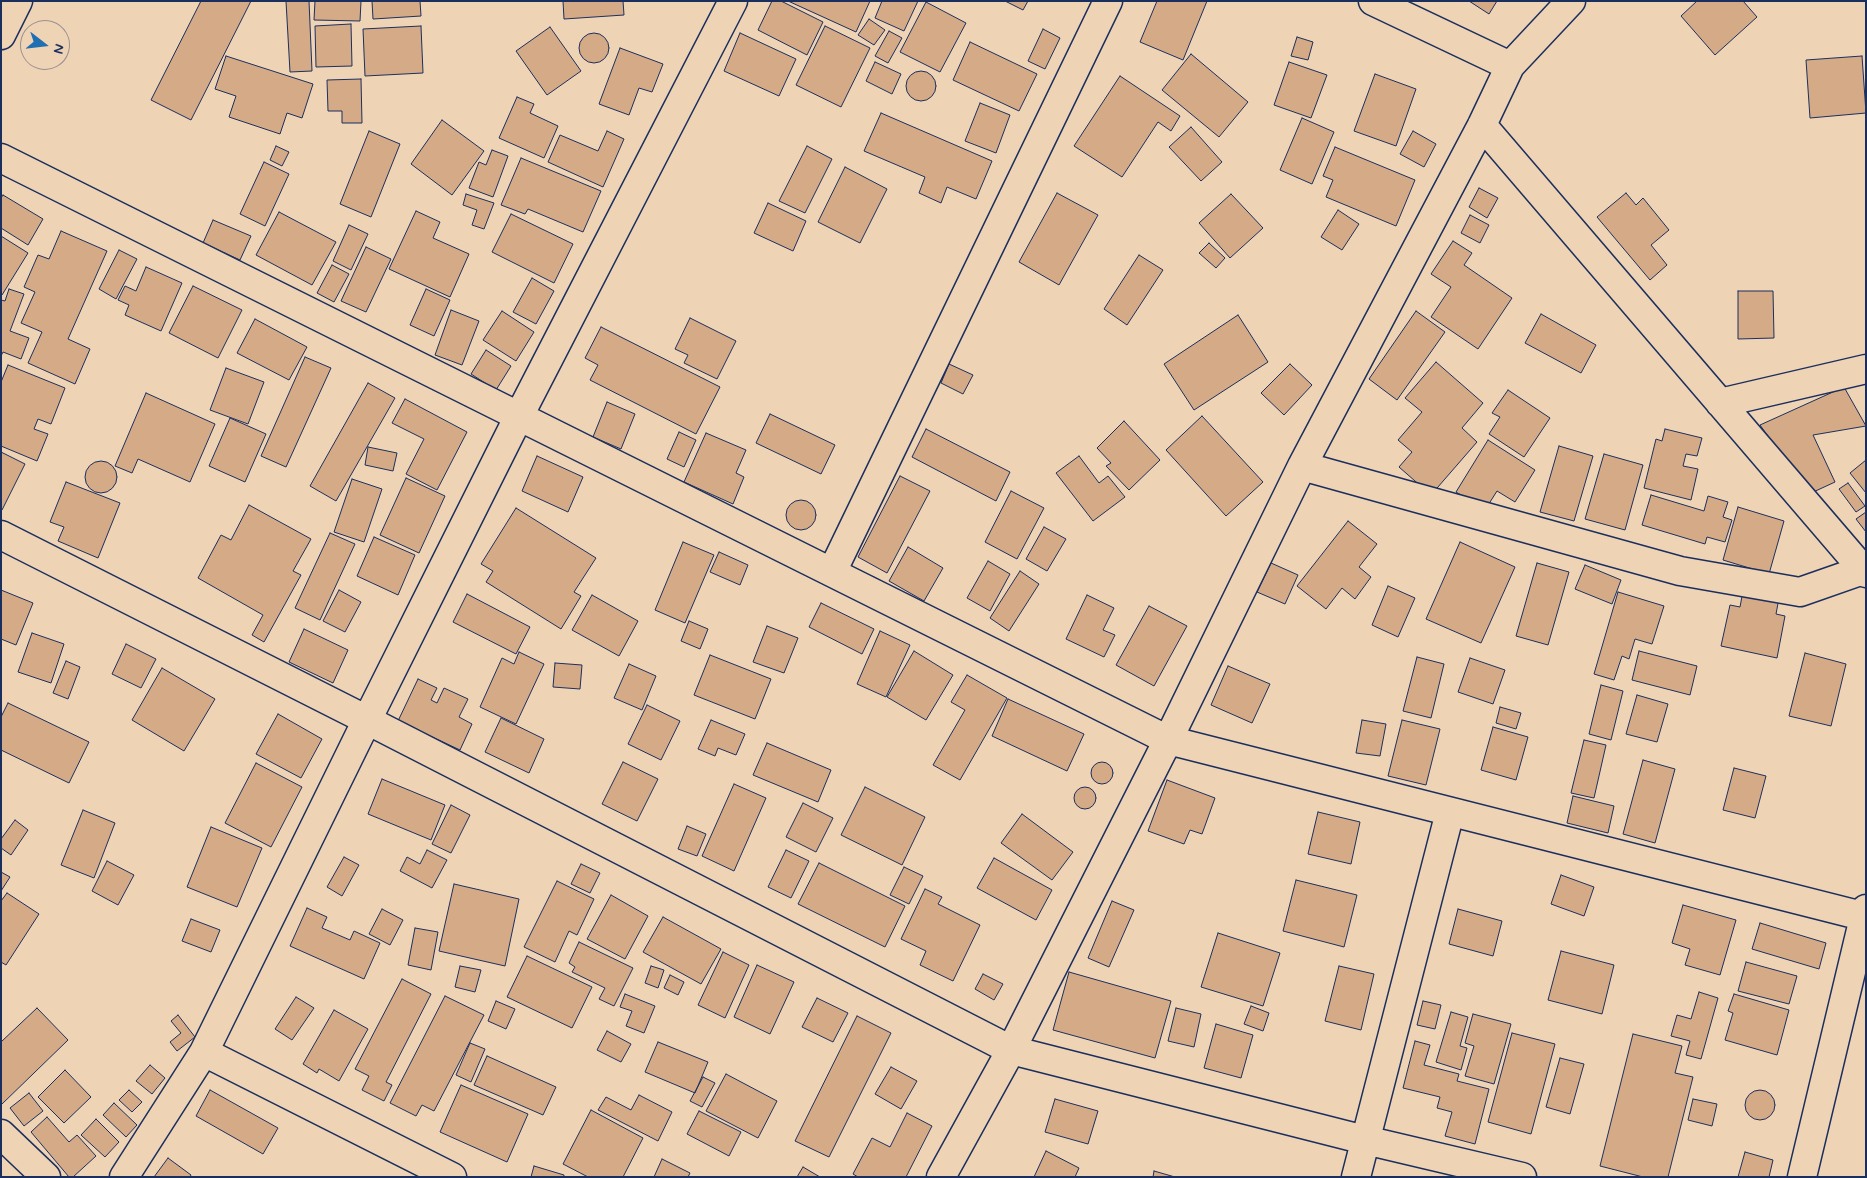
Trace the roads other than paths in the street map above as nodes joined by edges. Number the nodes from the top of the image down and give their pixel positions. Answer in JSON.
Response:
{"nodes":[{"id":1,"x":18,"y":1,"type":"edge"},
{"id":2,"x":733,"y":1,"type":"edge"},
{"id":3,"x":1108,"y":1,"type":"edge"},
{"id":4,"x":1374,"y":1,"type":"edge"},
{"id":5,"x":1571,"y":1,"type":"edge"},
{"id":6,"x":1,"y":36,"type":"edge"},
{"id":7,"x":1510,"y":66,"type":"junction"},
{"id":8,"x":1482,"y":125,"type":"junction"},
{"id":9,"x":1,"y":158,"type":"edge"},
{"id":10,"x":1866,"y":369,"type":"edge"},
{"id":11,"x":1720,"y":403,"type":"junction"},
{"id":12,"x":519,"y":416,"type":"junction"},
{"id":13,"x":1302,"y":466,"type":"junction"},
{"id":14,"x":1,"y":535,"type":"edge"},
{"id":15,"x":832,"y":572,"type":"junction"},
{"id":16,"x":1864,"y":572,"type":"edge"},
{"id":17,"x":367,"y":720,"type":"junction"},
{"id":18,"x":1168,"y":740,"type":"junction"},
{"id":19,"x":1450,"y":812,"type":"junction"},
{"id":20,"x":1865,"y":914,"type":"edge"},
{"id":21,"x":1011,"y":1050,"type":"junction"},
{"id":22,"x":204,"y":1052,"type":"junction"},
{"id":23,"x":1,"y":1134,"type":"edge"},
{"id":24,"x":1365,"y":1140,"type":"junction"},
{"id":25,"x":46,"y":1177,"type":"edge"},
{"id":26,"x":124,"y":1177,"type":"edge"},
{"id":27,"x":452,"y":1177,"type":"edge"},
{"id":28,"x":941,"y":1177,"type":"edge"},
{"id":29,"x":1356,"y":1177,"type":"edge"},
{"id":30,"x":1522,"y":1177,"type":"edge"},
{"id":31,"x":1802,"y":1177,"type":"edge"}],
"edges":[{"from":1,"to":6,"type":"street"},
{"from":2,"to":12,"type":"street"},
{"from":3,"to":15,"type":"street"},
{"from":4,"to":7,"type":"street"},
{"from":5,"to":7,"type":"street"},
{"from":7,"to":8,"type":"street"},
{"from":8,"to":11,"type":"street"},
{"from":8,"to":13,"type":"street"},
{"from":9,"to":12,"type":"street"},
{"from":10,"to":11,"type":"street"},
{"from":11,"to":16,"type":"street"},
{"from":12,"to":15,"type":"street"},
{"from":12,"to":17,"type":"street"},
{"from":13,"to":16,"type":"street"},
{"from":13,"to":18,"type":"street"},
{"from":14,"to":17,"type":"street"},
{"from":15,"to":18,"type":"street"},
{"from":17,"to":21,"type":"street"},
{"from":17,"to":22,"type":"street"},
{"from":18,"to":19,"type":"street"},
{"from":18,"to":21,"type":"street"},
{"from":19,"to":20,"type":"street"},
{"from":19,"to":24,"type":"street"},
{"from":20,"to":31,"type":"street"},
{"from":21,"to":24,"type":"street"},
{"from":21,"to":28,"type":"street"},
{"from":22,"to":26,"type":"street"},
{"from":22,"to":27,"type":"street"},
{"from":23,"to":25,"type":"street"},
{"from":24,"to":29,"type":"street"},
{"from":24,"to":30,"type":"street"}]}
